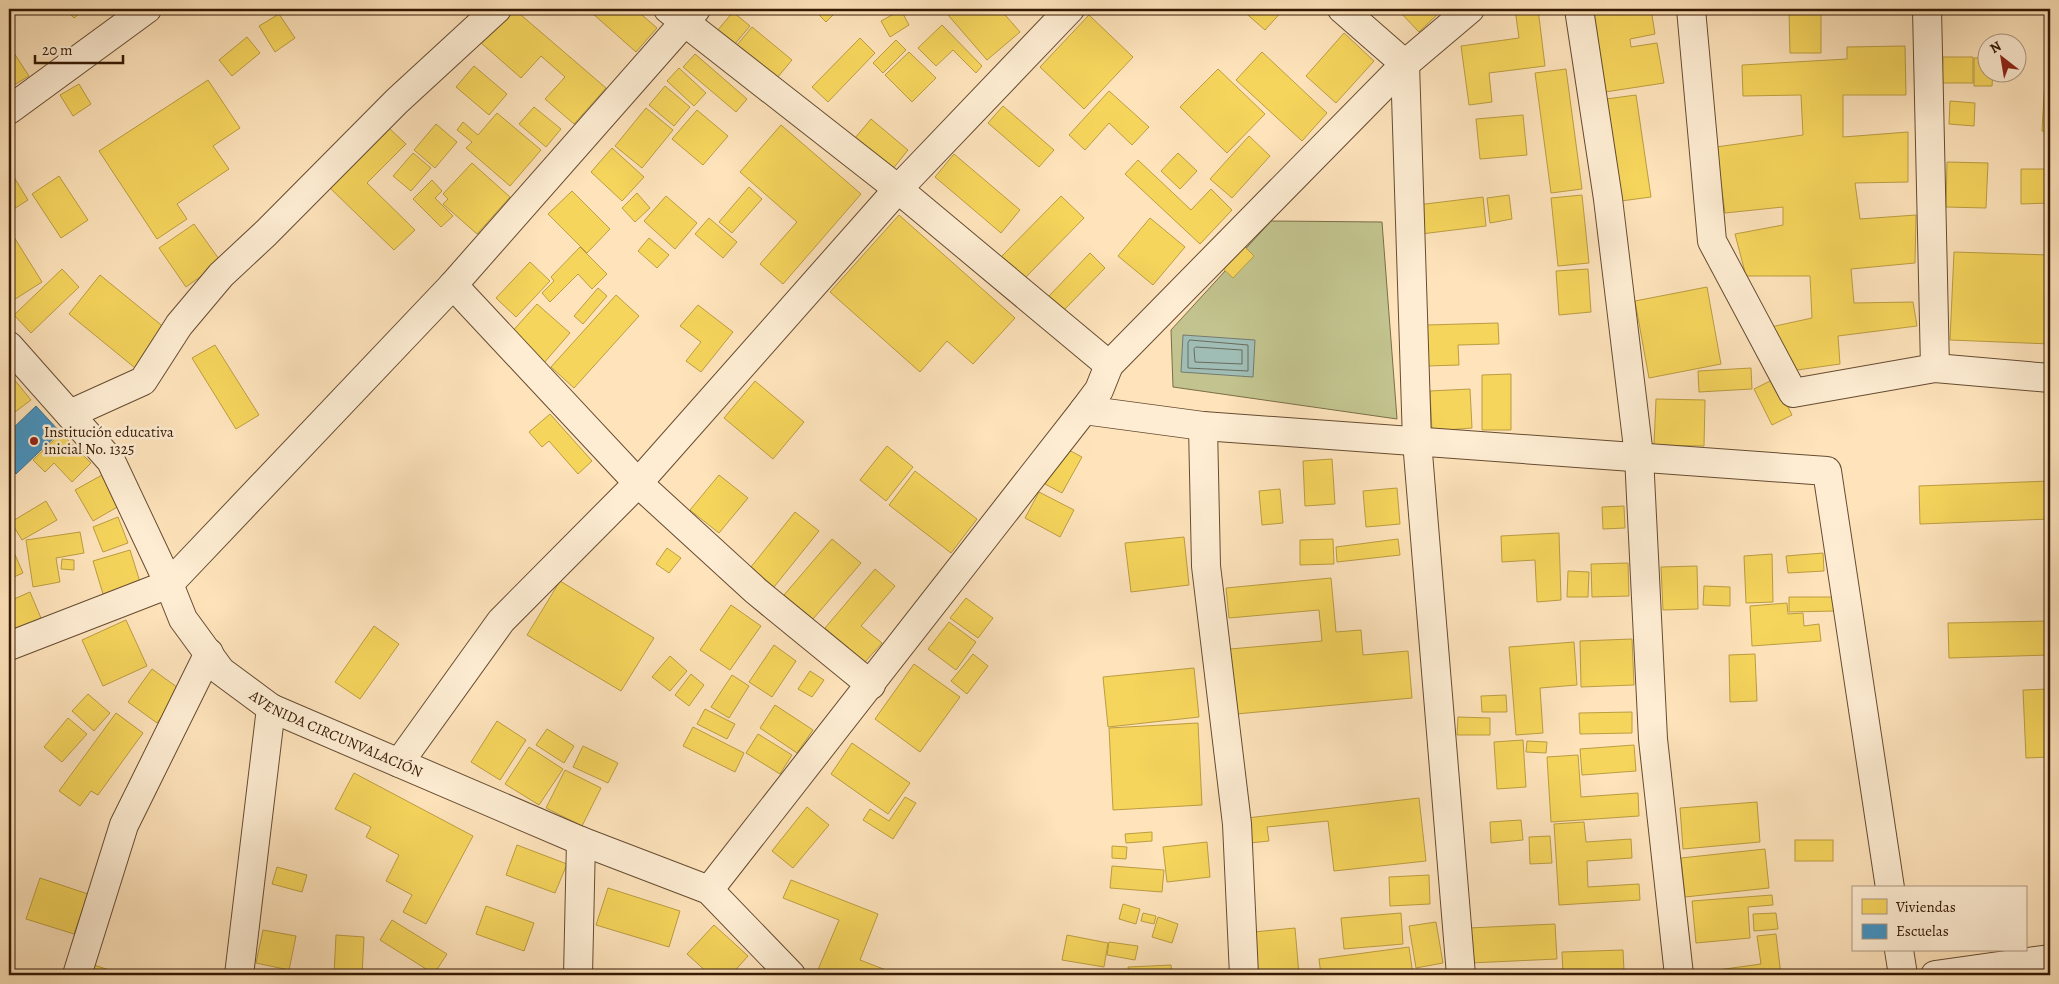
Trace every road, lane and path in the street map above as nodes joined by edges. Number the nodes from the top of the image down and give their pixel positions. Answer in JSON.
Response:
{"nodes":[{"id":1,"x":147,"y":9,"type":"edge"},
{"id":2,"x":497,"y":9,"type":"edge"},
{"id":3,"x":1070,"y":9,"type":"edge"},
{"id":4,"x":1342,"y":9,"type":"edge"},
{"id":5,"x":1470,"y":9,"type":"edge"},
{"id":6,"x":1579,"y":9,"type":"edge"},
{"id":7,"x":1691,"y":9,"type":"edge"},
{"id":8,"x":1928,"y":9,"type":"edge"},
{"id":9,"x":684,"y":13,"type":"edge"},
{"id":10,"x":1404,"y":64,"type":"junction"},
{"id":11,"x":9,"y":110,"type":"edge"},
{"id":12,"x":898,"y":189,"type":"junction"},
{"id":13,"x":453,"y":285,"type":"junction"},
{"id":14,"x":9,"y":346,"type":"edge"},
{"id":15,"x":1109,"y":365,"type":"junction"},
{"id":16,"x":1935,"y":368,"type":"junction"},
{"id":17,"x":2050,"y":378,"type":"edge"},
{"id":18,"x":1084,"y":410,"type":"junction"},
{"id":19,"x":70,"y":414,"type":"junction"},
{"id":20,"x":1203,"y":426,"type":"junction"},
{"id":21,"x":1417,"y":441,"type":"junction"},
{"id":22,"x":1640,"y":456,"type":"junction"},
{"id":23,"x":638,"y":483,"type":"junction"},
{"id":24,"x":169,"y":584,"type":"junction"},
{"id":25,"x":9,"y":646,"type":"edge"},
{"id":26,"x":209,"y":654,"type":"junction"},
{"id":27,"x":871,"y":685,"type":"junction"},
{"id":28,"x":271,"y":708,"type":"junction"},
{"id":29,"x":399,"y":763,"type":"junction"},
{"id":30,"x":581,"y":841,"type":"junction"},
{"id":31,"x":1890,"y":886,"type":"edge"},
{"id":32,"x":709,"y":890,"type":"junction"},
{"id":33,"x":1900,"y":952,"type":"edge"},
{"id":34,"x":2050,"y":959,"type":"edge"},
{"id":35,"x":77,"y":975,"type":"edge"},
{"id":36,"x":239,"y":975,"type":"edge"},
{"id":37,"x":578,"y":975,"type":"edge"},
{"id":38,"x":791,"y":975,"type":"edge"},
{"id":39,"x":1244,"y":975,"type":"edge"},
{"id":40,"x":1460,"y":975,"type":"edge"},
{"id":41,"x":1679,"y":975,"type":"edge"},
{"id":42,"x":1903,"y":975,"type":"edge"},
{"id":43,"x":1936,"y":975,"type":"edge"}],
"edges":[{"from":1,"to":11,"type":"street"},
{"from":2,"to":19,"type":"street"},
{"from":3,"to":12,"type":"street"},
{"from":4,"to":10,"type":"street"},
{"from":5,"to":10,"type":"street"},
{"from":6,"to":22,"type":"street"},
{"from":7,"to":16,"type":"street"},
{"from":8,"to":16,"type":"street"},
{"from":9,"to":12,"type":"street"},
{"from":9,"to":13,"type":"street"},
{"from":10,"to":15,"type":"street"},
{"from":10,"to":21,"type":"street"},
{"from":12,"to":15,"type":"street"},
{"from":12,"to":23,"type":"street"},
{"from":13,"to":23,"type":"street"},
{"from":13,"to":24,"type":"street"},
{"from":14,"to":19,"type":"street","name":"AVENIDA CIRCUNVALACIÓN"},
{"from":15,"to":18,"type":"street"},
{"from":16,"to":17,"type":"street"},
{"from":18,"to":20,"type":"street"},
{"from":18,"to":27,"type":"street"},
{"from":19,"to":24,"type":"street","name":"AVENIDA CIRCUNVALACIÓN"},
{"from":20,"to":21,"type":"street"},
{"from":20,"to":39,"type":"street"},
{"from":21,"to":22,"type":"street"},
{"from":21,"to":40,"type":"street"},
{"from":22,"to":31,"type":"street"},
{"from":22,"to":41,"type":"street"},
{"from":23,"to":27,"type":"street"},
{"from":23,"to":29,"type":"street"},
{"from":24,"to":25,"type":"street"},
{"from":24,"to":26,"type":"street","name":"AVENIDA CIRCUNVALACIÓN"},
{"from":26,"to":28,"type":"street","name":"AVENIDA CIRCUNVALACIÓN"},
{"from":26,"to":35,"type":"street"},
{"from":27,"to":32,"type":"street"},
{"from":28,"to":29,"type":"street","name":"AVENIDA CIRCUNVALACIÓN"},
{"from":28,"to":36,"type":"street"},
{"from":29,"to":30,"type":"street","name":"AVENIDA CIRCUNVALACIÓN"},
{"from":30,"to":32,"type":"street","name":"AVENIDA CIRCUNVALACIÓN"},
{"from":30,"to":37,"type":"street"},
{"from":32,"to":38,"type":"street","name":"AVENIDA CIRCUNVALACIÓN"},
{"from":33,"to":42,"type":"street"},
{"from":34,"to":43,"type":"street"}]}
